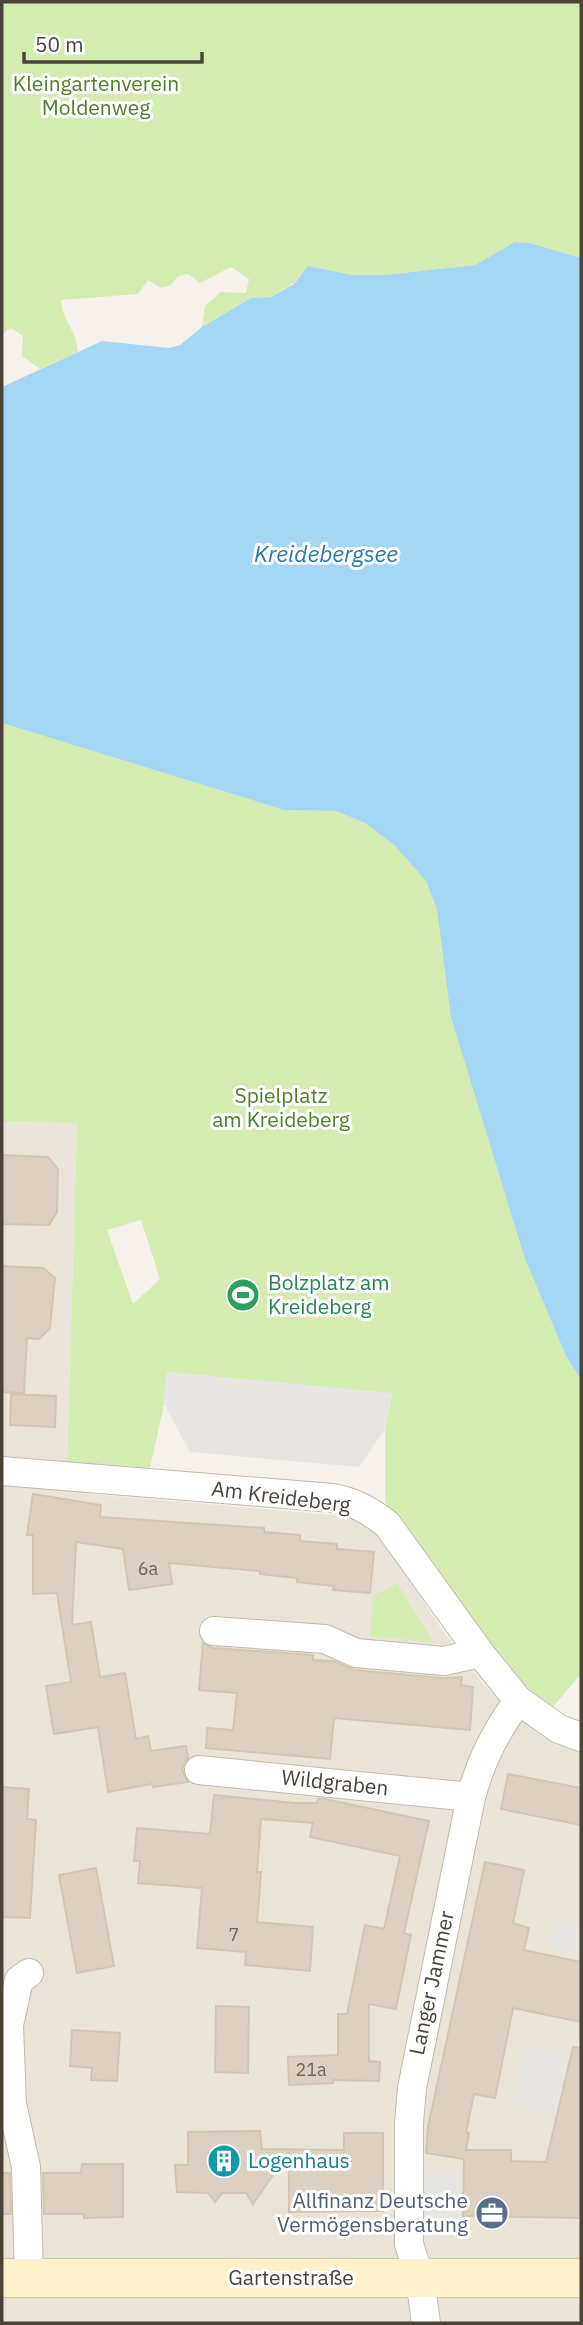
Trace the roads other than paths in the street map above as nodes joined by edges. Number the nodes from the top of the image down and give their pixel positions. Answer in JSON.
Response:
{"nodes":[{"id":1,"x":2,"y":1471,"type":"edge"},
{"id":2,"x":214,"y":1631,"type":"dead end"},
{"id":3,"x":480,"y":1653,"type":"junction"},
{"id":4,"x":518,"y":1700,"type":"junction"},
{"id":5,"x":581,"y":1737,"type":"edge"},
{"id":6,"x":199,"y":1770,"type":"dead end"},
{"id":7,"x":471,"y":1797,"type":"junction"},
{"id":8,"x":29,"y":1973,"type":"dead end"},
{"id":9,"x":15,"y":2278,"type":"edge"},
{"id":10,"x":420,"y":2278,"type":"junction"},
{"id":11,"x":581,"y":2278,"type":"edge"},
{"id":12,"x":425,"y":2323,"type":"edge"}],
"edges":[{"from":1,"to":3,"type":"street","name":"Am Kreideberg"},
{"from":2,"to":3,"type":"street"},
{"from":3,"to":4,"type":"street","name":"Am Kreideberg"},
{"from":4,"to":5,"type":"street","name":"Am Kreideberg"},
{"from":4,"to":7,"type":"street","name":"Langer Jammer"},
{"from":6,"to":7,"type":"street","name":"Wildgraben"},
{"from":7,"to":10,"type":"street","name":"Langer Jammer"},
{"from":8,"to":9,"type":"street"},
{"from":9,"to":10,"type":"main road","name":"Gartenstraße"},
{"from":10,"to":11,"type":"main road","name":"Gartenstraße"},
{"from":10,"to":12,"type":"street","name":"Langer Jammer"}]}
